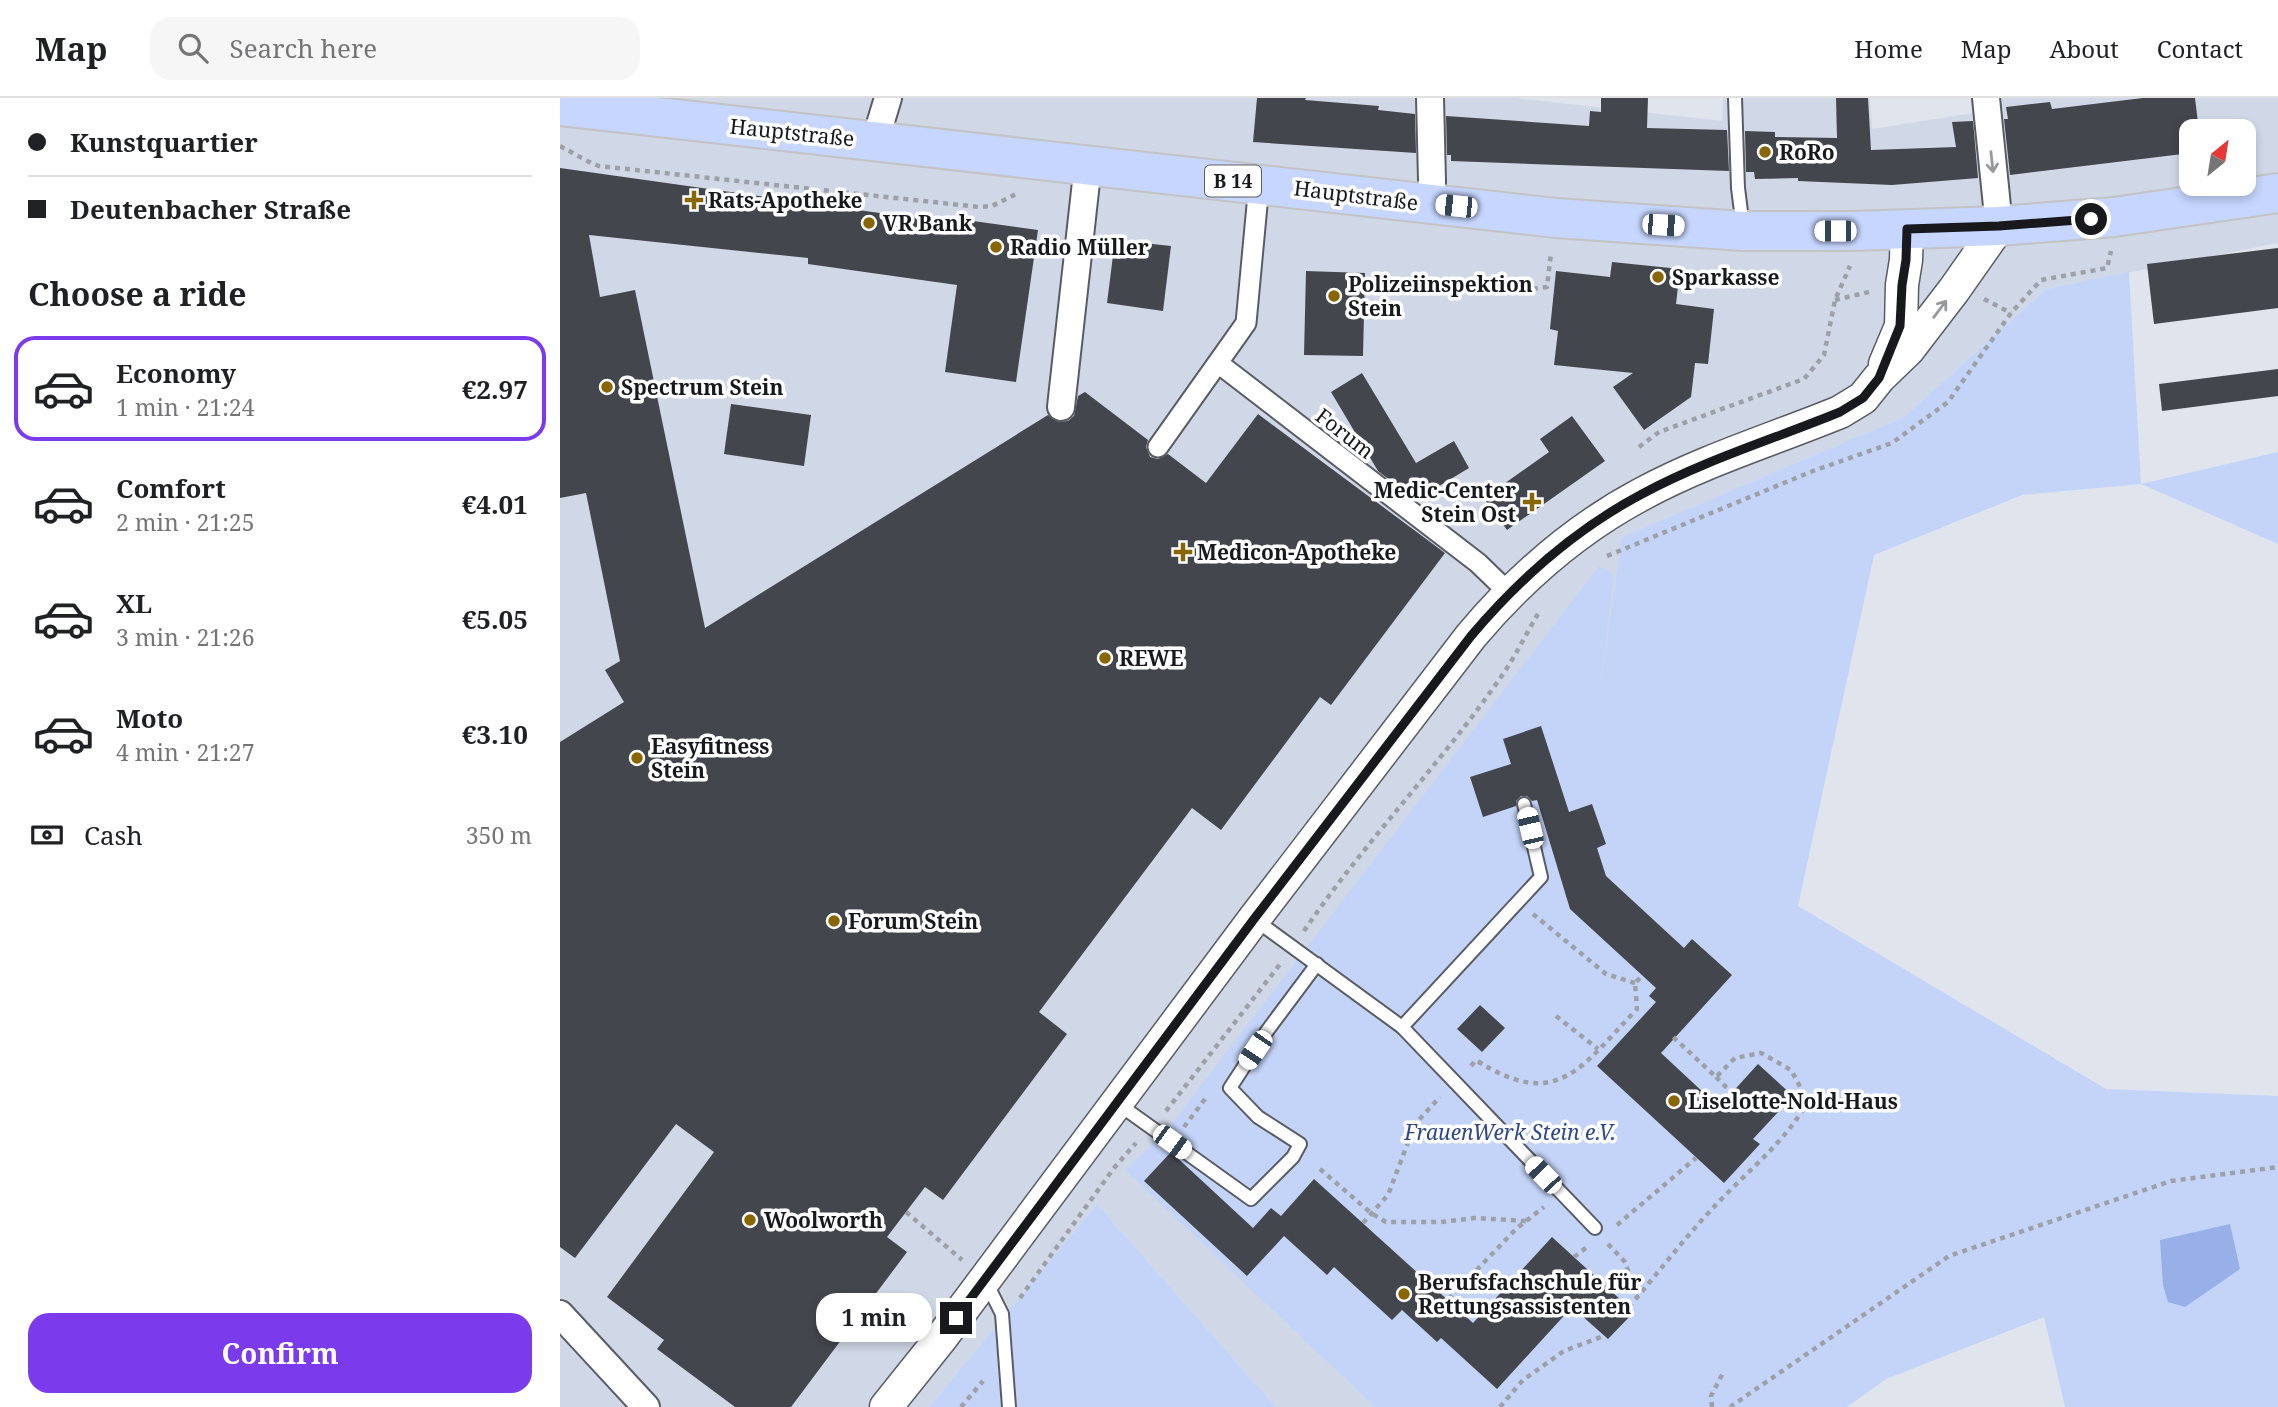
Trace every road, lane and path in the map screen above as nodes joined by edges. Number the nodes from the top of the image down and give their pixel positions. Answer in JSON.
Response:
{"nodes":[{"id":1,"x":888,"y":98,"type":"edge"},
{"id":2,"x":1430,"y":98,"type":"edge"},
{"id":3,"x":1735,"y":98,"type":"edge"},
{"id":4,"x":1986,"y":98,"type":"edge"},
{"id":5,"x":560,"y":106,"type":"edge"},
{"id":6,"x":874,"y":141,"type":"junction"},
{"id":7,"x":1088,"y":164,"type":"junction"},
{"id":8,"x":1259,"y":184,"type":"junction"},
{"id":9,"x":2278,"y":193,"type":"edge"},
{"id":10,"x":1430,"y":204,"type":"junction"},
{"id":11,"x":2114,"y":217,"type":"junction"},
{"id":12,"x":1556,"y":218,"type":"junction"},
{"id":13,"x":1999,"y":226,"type":"junction"},
{"id":14,"x":1907,"y":229,"type":"junction"},
{"id":15,"x":1743,"y":231,"type":"junction"},
{"id":16,"x":1852,"y":262,"type":"dead end"},
{"id":17,"x":1523,"y":290,"type":"dead end"},
{"id":18,"x":1218,"y":363,"type":"junction"},
{"id":19,"x":1879,"y":378,"type":"junction"},
{"id":20,"x":1061,"y":407,"type":"dead end"},
{"id":21,"x":1158,"y":447,"type":"dead end"},
{"id":22,"x":1639,"y":447,"type":"dead end"},
{"id":23,"x":1604,"y":557,"type":"dead end"},
{"id":24,"x":1510,"y":593,"type":"junction"},
{"id":25,"x":1546,"y":605,"type":"dead end"},
{"id":26,"x":1524,"y":804,"type":"dead end"},
{"id":27,"x":1518,"y":902,"type":"junction"},
{"id":28,"x":1254,"y":919,"type":"junction"},
{"id":29,"x":1293,"y":947,"type":"junction"},
{"id":30,"x":1317,"y":964,"type":"junction"},
{"id":31,"x":1643,"y":975,"type":"dead end"},
{"id":32,"x":1635,"y":984,"type":"junction"},
{"id":33,"x":1556,"y":1016,"type":"dead end"},
{"id":34,"x":1402,"y":1027,"type":"junction"},
{"id":35,"x":1671,"y":1035,"type":"dead end"},
{"id":36,"x":1598,"y":1049,"type":"junction"},
{"id":37,"x":1716,"y":1077,"type":"junction"},
{"id":38,"x":1455,"y":1083,"type":"junction"},
{"id":39,"x":1230,"y":1088,"type":"junction"},
{"id":40,"x":1732,"y":1093,"type":"dead end"},
{"id":41,"x":1116,"y":1103,"type":"junction"},
{"id":42,"x":1151,"y":1127,"type":"junction"},
{"id":43,"x":1172,"y":1142,"type":"junction"},
{"id":44,"x":1696,"y":1158,"type":"dead end"},
{"id":45,"x":2278,"y":1167,"type":"edge"},
{"id":46,"x":1320,"y":1169,"type":"dead end"},
{"id":47,"x":1561,"y":1193,"type":"junction"},
{"id":48,"x":906,"y":1212,"type":"dead end"},
{"id":49,"x":1371,"y":1213,"type":"junction"},
{"id":50,"x":1526,"y":1221,"type":"junction"},
{"id":51,"x":1363,"y":1223,"type":"dead end"},
{"id":52,"x":1599,"y":1233,"type":"junction"},
{"id":53,"x":934,"y":1236,"type":"dead end"},
{"id":54,"x":1574,"y":1256,"type":"dead end"},
{"id":55,"x":984,"y":1278,"type":"junction"},
{"id":56,"x":1637,"y":1298,"type":"junction"},
{"id":57,"x":1442,"y":1306,"type":"dead end"},
{"id":58,"x":1629,"y":1307,"type":"dead end"},
{"id":59,"x":560,"y":1314,"type":"edge"},
{"id":60,"x":1002,"y":1321,"type":"junction"},
{"id":61,"x":1604,"y":1336,"type":"dead end"},
{"id":62,"x":1724,"y":1371,"type":"dead end"},
{"id":63,"x":646,"y":1407,"type":"edge"},
{"id":64,"x":886,"y":1407,"type":"edge"},
{"id":65,"x":1009,"y":1407,"type":"edge"},
{"id":66,"x":1500,"y":1407,"type":"edge"},
{"id":67,"x":1712,"y":1407,"type":"edge"},
{"id":68,"x":1730,"y":1407,"type":"edge"}],
"edges":[{"from":1,"to":6,"type":"street"},
{"from":2,"to":10,"type":"street"},
{"from":3,"to":15,"type":"lane"},
{"from":4,"to":13,"type":"street","one_way":true},
{"from":5,"to":6,"type":"main road","name":"Hauptstraße","number":"B 14"},
{"from":6,"to":7,"type":"main road","name":"Hauptstraße","number":"B 14"},
{"from":7,"to":8,"type":"main road","name":"Hauptstraße","number":"B 14"},
{"from":7,"to":20,"type":"street"},
{"from":8,"to":10,"type":"main road","name":"Hauptstraße","number":"B 14"},
{"from":8,"to":18,"type":"street"},
{"from":9,"to":11,"type":"main road","name":"Hauptstraße","number":"B 14"},
{"from":10,"to":12,"type":"main road","name":"Hauptstraße","number":"B 14"},
{"from":11,"to":13,"type":"main road","name":"Hauptstraße","number":"B 14"},
{"from":11,"to":23,"type":"path"},
{"from":12,"to":15,"type":"main road","name":"Hauptstraße","number":"B 14"},
{"from":12,"to":17,"type":"path"},
{"from":13,"to":14,"type":"main road","name":"Hauptstraße","number":"B 14"},
{"from":19,"to":13,"type":"street","one_way":true},
{"from":14,"to":15,"type":"main road","name":"Hauptstraße","number":"B 14"},
{"from":14,"to":19,"type":"street"},
{"from":16,"to":22,"type":"path"},
{"from":18,"to":21,"type":"street"},
{"from":18,"to":24,"type":"street","name":"Forum"},
{"from":19,"to":24,"type":"street"},
{"from":24,"to":28,"type":"street"},
{"from":25,"to":29,"type":"path"},
{"from":26,"to":27,"type":"lane"},
{"from":27,"to":32,"type":"path"},
{"from":27,"to":34,"type":"lane"},
{"from":28,"to":29,"type":"lane"},
{"from":28,"to":41,"type":"street"},
{"from":29,"to":30,"type":"lane"},
{"from":29,"to":42,"type":"path"},
{"from":30,"to":34,"type":"lane"},
{"from":30,"to":39,"type":"lane"},
{"from":31,"to":32,"type":"path"},
{"from":32,"to":36,"type":"path"},
{"from":33,"to":36,"type":"path"},
{"from":34,"to":38,"type":"lane"},
{"from":35,"to":37,"type":"path"},
{"from":36,"to":38,"type":"path"},
{"from":37,"to":40,"type":"path"},
{"from":37,"to":56,"type":"path"},
{"from":38,"to":47,"type":"lane"},
{"from":38,"to":49,"type":"path"},
{"from":39,"to":43,"type":"path"},
{"from":39,"to":43,"type":"lane"},
{"from":41,"to":42,"type":"lane"},
{"from":41,"to":55,"type":"street"},
{"from":42,"to":43,"type":"lane"},
{"from":42,"to":60,"type":"path"},
{"from":44,"to":52,"type":"path"},
{"from":45,"to":68,"type":"path"},
{"from":46,"to":49,"type":"path"},
{"from":47,"to":50,"type":"path"},
{"from":47,"to":52,"type":"lane"},
{"from":48,"to":53,"type":"path"},
{"from":49,"to":50,"type":"path"},
{"from":49,"to":51,"type":"path"},
{"from":50,"to":57,"type":"path"},
{"from":52,"to":54,"type":"path"},
{"from":52,"to":56,"type":"path"},
{"from":55,"to":60,"type":"lane"},
{"from":55,"to":64,"type":"street"},
{"from":56,"to":58,"type":"path"},
{"from":59,"to":63,"type":"street"},
{"from":60,"to":65,"type":"lane"},
{"from":61,"to":66,"type":"path"},
{"from":62,"to":67,"type":"path"}]}
